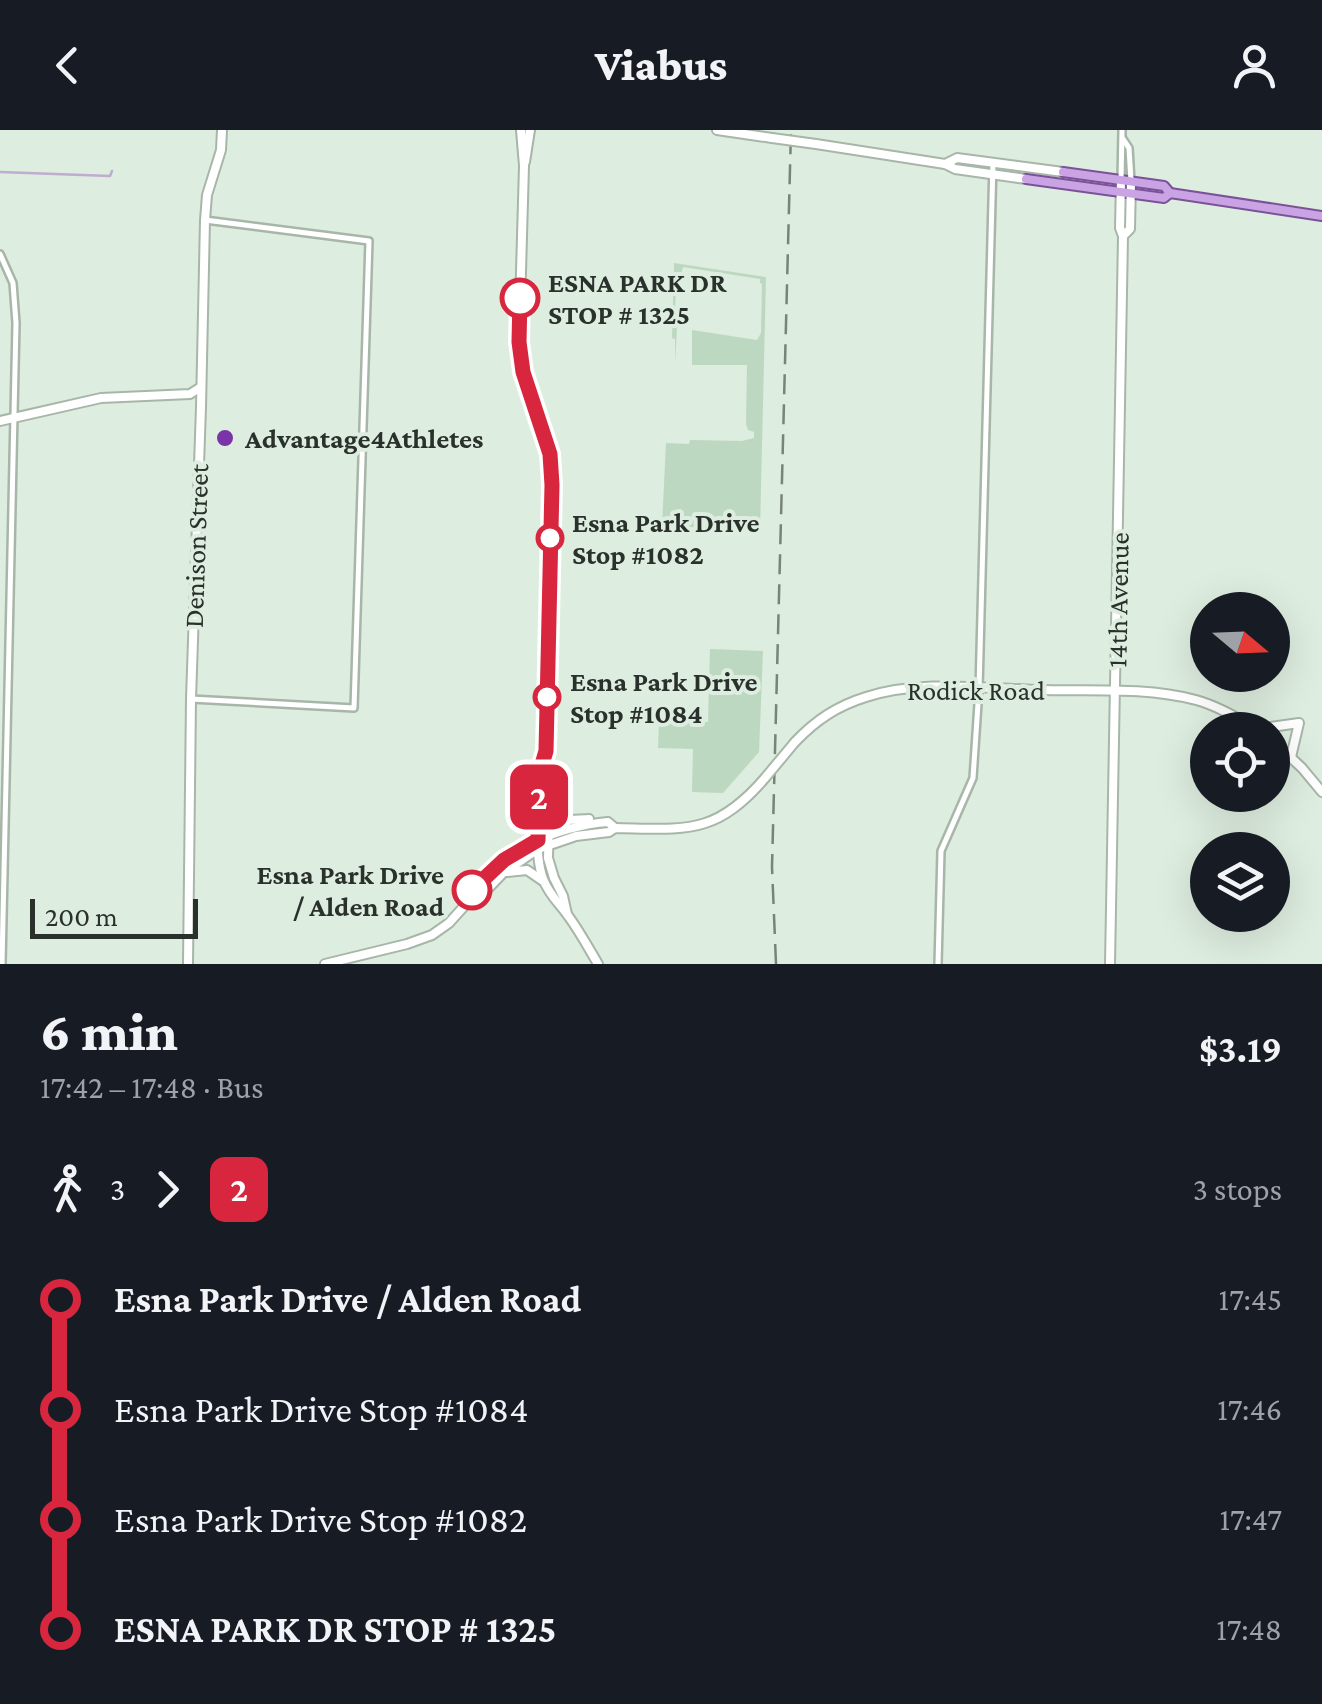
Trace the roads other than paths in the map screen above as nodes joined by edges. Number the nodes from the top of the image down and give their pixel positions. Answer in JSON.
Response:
{"nodes":[{"id":1,"x":222,"y":130,"type":"edge"},
{"id":2,"x":521,"y":130,"type":"edge"},
{"id":3,"x":530,"y":130,"type":"edge"},
{"id":4,"x":717,"y":130,"type":"edge"},
{"id":5,"x":1122,"y":130,"type":"edge"},
{"id":6,"x":993,"y":163,"type":"junction"},
{"id":7,"x":945,"y":164,"type":"junction"},
{"id":8,"x":524,"y":166,"type":"junction"},
{"id":9,"x":992,"y":174,"type":"junction"},
{"id":10,"x":1086,"y":175,"type":"junction"},
{"id":11,"x":1126,"y":180,"type":"junction"},
{"id":12,"x":1083,"y":186,"type":"junction"},
{"id":13,"x":1126,"y":192,"type":"junction"},
{"id":14,"x":1170,"y":194,"type":"junction"},
{"id":15,"x":1322,"y":216,"type":"edge"},
{"id":16,"x":205,"y":220,"type":"junction"},
{"id":17,"x":0,"y":254,"type":"edge"},
{"id":18,"x":201,"y":387,"type":"junction"},
{"id":19,"x":14,"y":418,"type":"junction"},
{"id":20,"x":0,"y":421,"type":"edge"},
{"id":21,"x":979,"y":689,"type":"junction"},
{"id":22,"x":1116,"y":692,"type":"junction"},
{"id":23,"x":191,"y":699,"type":"junction"},
{"id":24,"x":1224,"y":712,"type":"edge"},
{"id":25,"x":1290,"y":725,"type":"edge"},
{"id":26,"x":546,"y":751,"type":"junction"},
{"id":27,"x":1291,"y":757,"type":"joint"},
{"id":28,"x":1322,"y":792,"type":"edge"},
{"id":29,"x":549,"y":800,"type":"junction"},
{"id":30,"x":612,"y":825,"type":"junction"},
{"id":31,"x":543,"y":842,"type":"junction"},
{"id":32,"x":503,"y":873,"type":"junction"},
{"id":33,"x":543,"y":880,"type":"junction"},
{"id":34,"x":468,"y":902,"type":"junction"},
{"id":35,"x":567,"y":914,"type":"junction"},
{"id":36,"x":2,"y":964,"type":"edge"},
{"id":37,"x":188,"y":964,"type":"edge"},
{"id":38,"x":326,"y":964,"type":"edge"},
{"id":39,"x":598,"y":964,"type":"edge"},
{"id":40,"x":938,"y":964,"type":"edge"},
{"id":41,"x":1110,"y":964,"type":"edge"}],
"edges":[{"from":1,"to":16,"type":"main road","name":"Denison Street"},
{"from":2,"to":8,"type":"main road"},
{"from":3,"to":8,"type":"main road"},
{"from":4,"to":7,"type":"main road","bridge":true},
{"from":5,"to":11,"type":"street","name":"14th Avenue"},
{"from":6,"to":7,"type":"main road"},
{"from":6,"to":9,"type":"street"},
{"from":6,"to":10,"type":"main road"},
{"from":7,"to":9,"type":"main road"},
{"from":8,"to":26,"type":"main road"},
{"from":9,"to":12,"type":"main road"},
{"from":9,"to":21,"type":"street"},
{"from":10,"to":11,"type":"main road"},
{"from":10,"to":12,"type":"main road"},
{"from":11,"to":13,"type":"main road","name":"14th Avenue"},
{"from":11,"to":14,"type":"main road"},
{"from":12,"to":13,"type":"main road"},
{"from":13,"to":14,"type":"main road"},
{"from":13,"to":22,"type":"main road","name":"14th Avenue"},
{"from":14,"to":15,"type":"main road"},
{"from":16,"to":18,"type":"main road","name":"Denison Street"},
{"from":16,"to":23,"type":"street"},
{"from":17,"to":19,"type":"street"},
{"from":18,"to":19,"type":"main road"},
{"from":18,"to":23,"type":"main road","name":"Denison Street"},
{"from":19,"to":20,"type":"main road"},
{"from":19,"to":36,"type":"street"},
{"from":21,"to":22,"type":"main road","name":"Rodick Road"},
{"from":21,"to":30,"type":"main road","name":"Rodick Road","bridge":true},
{"from":21,"to":40,"type":"street"},
{"from":22,"to":24,"type":"main road","name":"Rodick Road"},
{"from":22,"to":41,"type":"main road","name":"14th Avenue"},
{"from":23,"to":37,"type":"main road","name":"Denison Street"},
{"from":25,"to":27,"type":"main road"},
{"from":26,"to":29,"type":"main road"},
{"from":26,"to":31,"type":"main road"},
{"from":27,"to":28,"type":"main road"},
{"from":29,"to":30,"type":"main road"},
{"from":29,"to":31,"type":"main road"},
{"from":30,"to":31,"type":"main road","name":"Rodick Road"},
{"from":31,"to":32,"type":"main road"},
{"from":31,"to":33,"type":"main road"},
{"from":31,"to":34,"type":"main road"},
{"from":31,"to":35,"type":"main road"},
{"from":32,"to":33,"type":"main road"},
{"from":32,"to":34,"type":"main road"},
{"from":33,"to":35,"type":"main road"},
{"from":34,"to":38,"type":"main road"},
{"from":35,"to":39,"type":"main road"}]}
